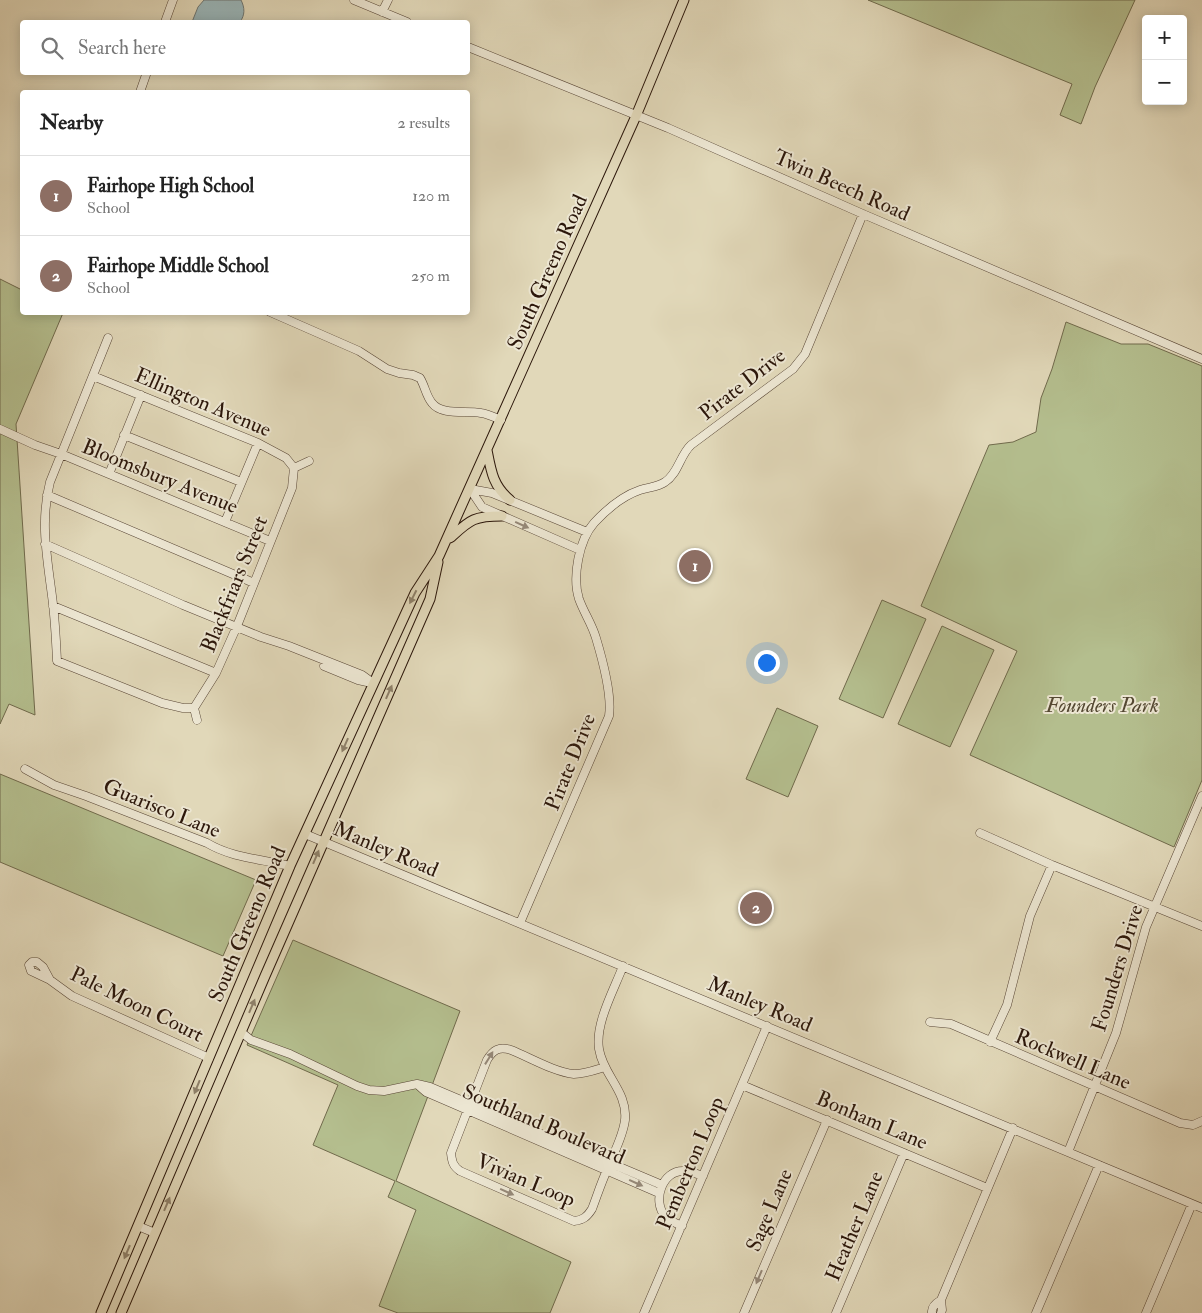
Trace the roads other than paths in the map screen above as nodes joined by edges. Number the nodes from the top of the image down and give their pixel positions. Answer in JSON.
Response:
{"nodes":[{"id":1,"x":173,"y":0,"type":"edge"},
{"id":2,"x":354,"y":0,"type":"edge"},
{"id":3,"x":388,"y":0,"type":"edge"},
{"id":4,"x":684,"y":0,"type":"edge"},
{"id":5,"x":382,"y":12,"type":"junction"},
{"id":6,"x":166,"y":20,"type":"edge"},
{"id":7,"x":402,"y":20,"type":"edge"},
{"id":8,"x":470,"y":48,"type":"edge"},
{"id":9,"x":146,"y":75,"type":"edge"},
{"id":10,"x":141,"y":90,"type":"edge"},
{"id":11,"x":636,"y":116,"type":"junction"},
{"id":12,"x":863,"y":214,"type":"junction"},
{"id":13,"x":277,"y":315,"type":"edge"},
{"id":14,"x":108,"y":338,"type":"dead end"},
{"id":15,"x":1202,"y":359,"type":"edge"},
{"id":16,"x":93,"y":376,"type":"junction"},
{"id":17,"x":140,"y":395,"type":"junction"},
{"id":18,"x":500,"y":420,"type":"junction"},
{"id":19,"x":0,"y":429,"type":"edge"},
{"id":20,"x":124,"y":434,"type":"junction"},
{"id":21,"x":258,"y":443,"type":"junction"},
{"id":22,"x":487,"y":450,"type":"junction"},
{"id":23,"x":61,"y":454,"type":"junction"},
{"id":24,"x":309,"y":461,"type":"dead end"},
{"id":25,"x":294,"y":468,"type":"junction"},
{"id":26,"x":109,"y":474,"type":"junction"},
{"id":27,"x":241,"y":482,"type":"junction"},
{"id":28,"x":470,"y":489,"type":"junction"},
{"id":29,"x":47,"y":495,"type":"junction"},
{"id":30,"x":510,"y":500,"type":"junction"},
{"id":31,"x":502,"y":516,"type":"junction"},
{"id":32,"x":225,"y":522,"type":"junction"},
{"id":33,"x":587,"y":532,"type":"junction"},
{"id":34,"x":270,"y":540,"type":"junction"},
{"id":35,"x":446,"y":542,"type":"junction"},
{"id":36,"x":45,"y":544,"type":"junction"},
{"id":37,"x":580,"y":550,"type":"junction"},
{"id":38,"x":439,"y":556,"type":"junction"},
{"id":39,"x":254,"y":583,"type":"junction"},
{"id":40,"x":53,"y":606,"type":"junction"},
{"id":41,"x":237,"y":626,"type":"junction"},
{"id":42,"x":216,"y":673,"type":"junction"},
{"id":43,"x":373,"y":682,"type":"junction"},
{"id":44,"x":194,"y":708,"type":"junction"},
{"id":45,"x":198,"y":720,"type":"dead end"},
{"id":46,"x":25,"y":769,"type":"dead end"},
{"id":47,"x":1202,"y":796,"type":"edge"},
{"id":48,"x":980,"y":833,"type":"dead end"},
{"id":49,"x":305,"y":834,"type":"junction"},
{"id":50,"x":323,"y":842,"type":"junction"},
{"id":51,"x":1052,"y":865,"type":"junction"},
{"id":52,"x":290,"y":866,"type":"junction"},
{"id":53,"x":1154,"y":907,"type":"junction"},
{"id":54,"x":520,"y":923,"type":"junction"},
{"id":55,"x":1202,"y":926,"type":"edge"},
{"id":56,"x":623,"y":966,"type":"junction"},
{"id":57,"x":50,"y":980,"type":"dead end"},
{"id":58,"x":930,"y":1022,"type":"dead end"},
{"id":59,"x":767,"y":1026,"type":"junction"},
{"id":60,"x":241,"y":1032,"type":"junction"},
{"id":61,"x":990,"y":1042,"type":"junction"},
{"id":62,"x":209,"y":1058,"type":"junction"},
{"id":63,"x":605,"y":1067,"type":"junction"},
{"id":64,"x":742,"y":1084,"type":"junction"},
{"id":65,"x":1096,"y":1086,"type":"junction"},
{"id":66,"x":468,"y":1106,"type":"junction"},
{"id":67,"x":827,"y":1120,"type":"junction"},
{"id":68,"x":1202,"y":1121,"type":"edge"},
{"id":69,"x":1013,"y":1128,"type":"junction"},
{"id":70,"x":1068,"y":1152,"type":"junction"},
{"id":71,"x":904,"y":1153,"type":"junction"},
{"id":72,"x":1099,"y":1165,"type":"junction"},
{"id":73,"x":608,"y":1166,"type":"junction"},
{"id":74,"x":704,"y":1176,"type":"junction"},
{"id":75,"x":662,"y":1184,"type":"junction"},
{"id":76,"x":987,"y":1188,"type":"junction"},
{"id":77,"x":659,"y":1193,"type":"junction"},
{"id":78,"x":1192,"y":1204,"type":"junction"},
{"id":79,"x":1202,"y":1208,"type":"edge"},
{"id":80,"x":138,"y":1226,"type":"junction"},
{"id":81,"x":682,"y":1226,"type":"junction"},
{"id":82,"x":155,"y":1232,"type":"junction"},
{"id":83,"x":941,"y":1300,"type":"junction"},
{"id":84,"x":101,"y":1313,"type":"edge"},
{"id":85,"x":121,"y":1313,"type":"edge"},
{"id":86,"x":644,"y":1313,"type":"edge"},
{"id":87,"x":744,"y":1313,"type":"edge"},
{"id":88,"x":836,"y":1313,"type":"edge"},
{"id":89,"x":932,"y":1313,"type":"edge"},
{"id":90,"x":941,"y":1313,"type":"edge"},
{"id":91,"x":1036,"y":1313,"type":"edge"},
{"id":92,"x":1147,"y":1313,"type":"edge"}],
"edges":[{"from":1,"to":6,"type":"street"},
{"from":2,"to":5,"type":"street"},
{"from":3,"to":5,"type":"street"},
{"from":4,"to":11,"type":"main road","name":"South Greeno Road"},
{"from":5,"to":7,"type":"street"},
{"from":8,"to":11,"type":"street","name":"Twin Beech Road"},
{"from":9,"to":10,"type":"street"},
{"from":11,"to":12,"type":"street","name":"Twin Beech Road"},
{"from":11,"to":18,"type":"main road","name":"South Greeno Road"},
{"from":12,"to":15,"type":"street","name":"Twin Beech Road"},
{"from":12,"to":33,"type":"street","name":"Pirate Drive"},
{"from":13,"to":18,"type":"street"},
{"from":14,"to":16,"type":"street"},
{"from":16,"to":17,"type":"street","name":"Ellington Avenue"},
{"from":16,"to":23,"type":"street"},
{"from":17,"to":20,"type":"street"},
{"from":17,"to":21,"type":"street","name":"Ellington Avenue"},
{"from":18,"to":22,"type":"main road","name":"South Greeno Road"},
{"from":19,"to":23,"type":"street","name":"Bloomsbury Avenue"},
{"from":20,"to":26,"type":"street"},
{"from":20,"to":27,"type":"street"},
{"from":21,"to":25,"type":"street","name":"Ellington Avenue"},
{"from":21,"to":27,"type":"street"},
{"from":22,"to":28,"type":"main road","name":"South Greeno Road"},
{"from":22,"to":30,"type":"main road"},
{"from":23,"to":26,"type":"street","name":"Bloomsbury Avenue"},
{"from":23,"to":29,"type":"street"},
{"from":24,"to":25,"type":"street"},
{"from":25,"to":34,"type":"street","name":"Blackfriars Street"},
{"from":26,"to":32,"type":"street","name":"Bloomsbury Avenue"},
{"from":27,"to":32,"type":"street"},
{"from":28,"to":30,"type":"street"},
{"from":28,"to":31,"type":"street"},
{"from":28,"to":35,"type":"main road","name":"South Greeno Road"},
{"from":29,"to":36,"type":"street"},
{"from":29,"to":39,"type":"street"},
{"from":30,"to":33,"type":"street"},
{"from":31,"to":35,"type":"main road"},
{"from":31,"to":37,"type":"street","one_way":true},
{"from":32,"to":34,"type":"street","name":"Bloomsbury Avenue"},
{"from":33,"to":37,"type":"street","name":"Pirate Drive"},
{"from":34,"to":39,"type":"street","name":"Blackfriars Street"},
{"from":35,"to":38,"type":"main road","name":"South Greeno Road"},
{"from":36,"to":40,"type":"street"},
{"from":36,"to":41,"type":"street"},
{"from":37,"to":54,"type":"street","name":"Pirate Drive"},
{"from":38,"to":43,"type":"main road","name":"South Greeno Road","one_way":true},
{"from":50,"to":38,"type":"main road","name":"South Greeno Road","one_way":true},
{"from":39,"to":41,"type":"street","name":"Blackfriars Street"},
{"from":40,"to":42,"type":"street"},
{"from":40,"to":44,"type":"street"},
{"from":41,"to":42,"type":"street","name":"Blackfriars Street"},
{"from":41,"to":43,"type":"street"},
{"from":42,"to":44,"type":"street","name":"Blackfriars Street"},
{"from":43,"to":49,"type":"main road","name":"South Greeno Road","one_way":true},
{"from":44,"to":45,"type":"street"},
{"from":46,"to":52,"type":"street","name":"Guarisco Lane"},
{"from":47,"to":53,"type":"street","name":"Founders Drive"},
{"from":48,"to":51,"type":"street"},
{"from":49,"to":50,"type":"street","name":"Manley Road"},
{"from":49,"to":52,"type":"main road","name":"South Greeno Road"},
{"from":50,"to":54,"type":"street","name":"Manley Road"},
{"from":60,"to":50,"type":"main road","name":"South Greeno Road","one_way":true},
{"from":51,"to":53,"type":"street"},
{"from":51,"to":61,"type":"street"},
{"from":52,"to":62,"type":"main road","name":"South Greeno Road"},
{"from":53,"to":55,"type":"street"},
{"from":53,"to":65,"type":"street","name":"Founders Drive"},
{"from":54,"to":56,"type":"street","name":"Manley Road"},
{"from":56,"to":59,"type":"street","name":"Manley Road"},
{"from":56,"to":63,"type":"street"},
{"from":57,"to":62,"type":"street","name":"Pale Moon Court"},
{"from":58,"to":61,"type":"street","name":"Rockwell Lane"},
{"from":59,"to":64,"type":"street","name":"Pemberton Loop"},
{"from":59,"to":69,"type":"street","name":"Manley Road"},
{"from":60,"to":66,"type":"street","name":"Southland Boulevard"},
{"from":82,"to":60,"type":"main road","name":"South Greeno Road","one_way":true},
{"from":61,"to":65,"type":"street","name":"Rockwell Lane"},
{"from":62,"to":80,"type":"main road","name":"South Greeno Road","one_way":true},
{"from":66,"to":63,"type":"street","one_way":true},
{"from":63,"to":73,"type":"street"},
{"from":64,"to":67,"type":"street","name":"Bonham Lane"},
{"from":64,"to":74,"type":"street","name":"Pemberton Loop"},
{"from":65,"to":68,"type":"street","name":"Rockwell Lane"},
{"from":65,"to":70,"type":"street","name":"Founders Drive"},
{"from":66,"to":73,"type":"street","name":"Southland Boulevard"},
{"from":66,"to":73,"type":"street","name":"Vivian Loop","one_way":true},
{"from":67,"to":71,"type":"street","name":"Bonham Lane"},
{"from":67,"to":87,"type":"street","name":"Sage Lane","one_way":true},
{"from":69,"to":70,"type":"street","name":"Manley Road"},
{"from":69,"to":76,"type":"street"},
{"from":70,"to":72,"type":"street","name":"Manley Road"},
{"from":71,"to":76,"type":"street","name":"Bonham Lane"},
{"from":71,"to":88,"type":"street","name":"Heather Lane"},
{"from":72,"to":78,"type":"street","name":"Manley Road"},
{"from":72,"to":91,"type":"street"},
{"from":73,"to":75,"type":"street","name":"Southland Boulevard"},
{"from":73,"to":77,"type":"street","name":"Southland Boulevard","one_way":true},
{"from":74,"to":75,"type":"street"},
{"from":74,"to":81,"type":"street","name":"Pemberton Loop"},
{"from":75,"to":77,"type":"street"},
{"from":76,"to":83,"type":"street"},
{"from":77,"to":81,"type":"street"},
{"from":78,"to":79,"type":"street","name":"Manley Road"},
{"from":78,"to":92,"type":"street"},
{"from":80,"to":82,"type":"street"},
{"from":80,"to":84,"type":"main road","name":"South Greeno Road","one_way":true},
{"from":81,"to":86,"type":"street","name":"Pemberton Loop"},
{"from":82,"to":85,"type":"main road","name":"South Greeno Road"},
{"from":83,"to":89,"type":"street"},
{"from":83,"to":90,"type":"street"}]}
